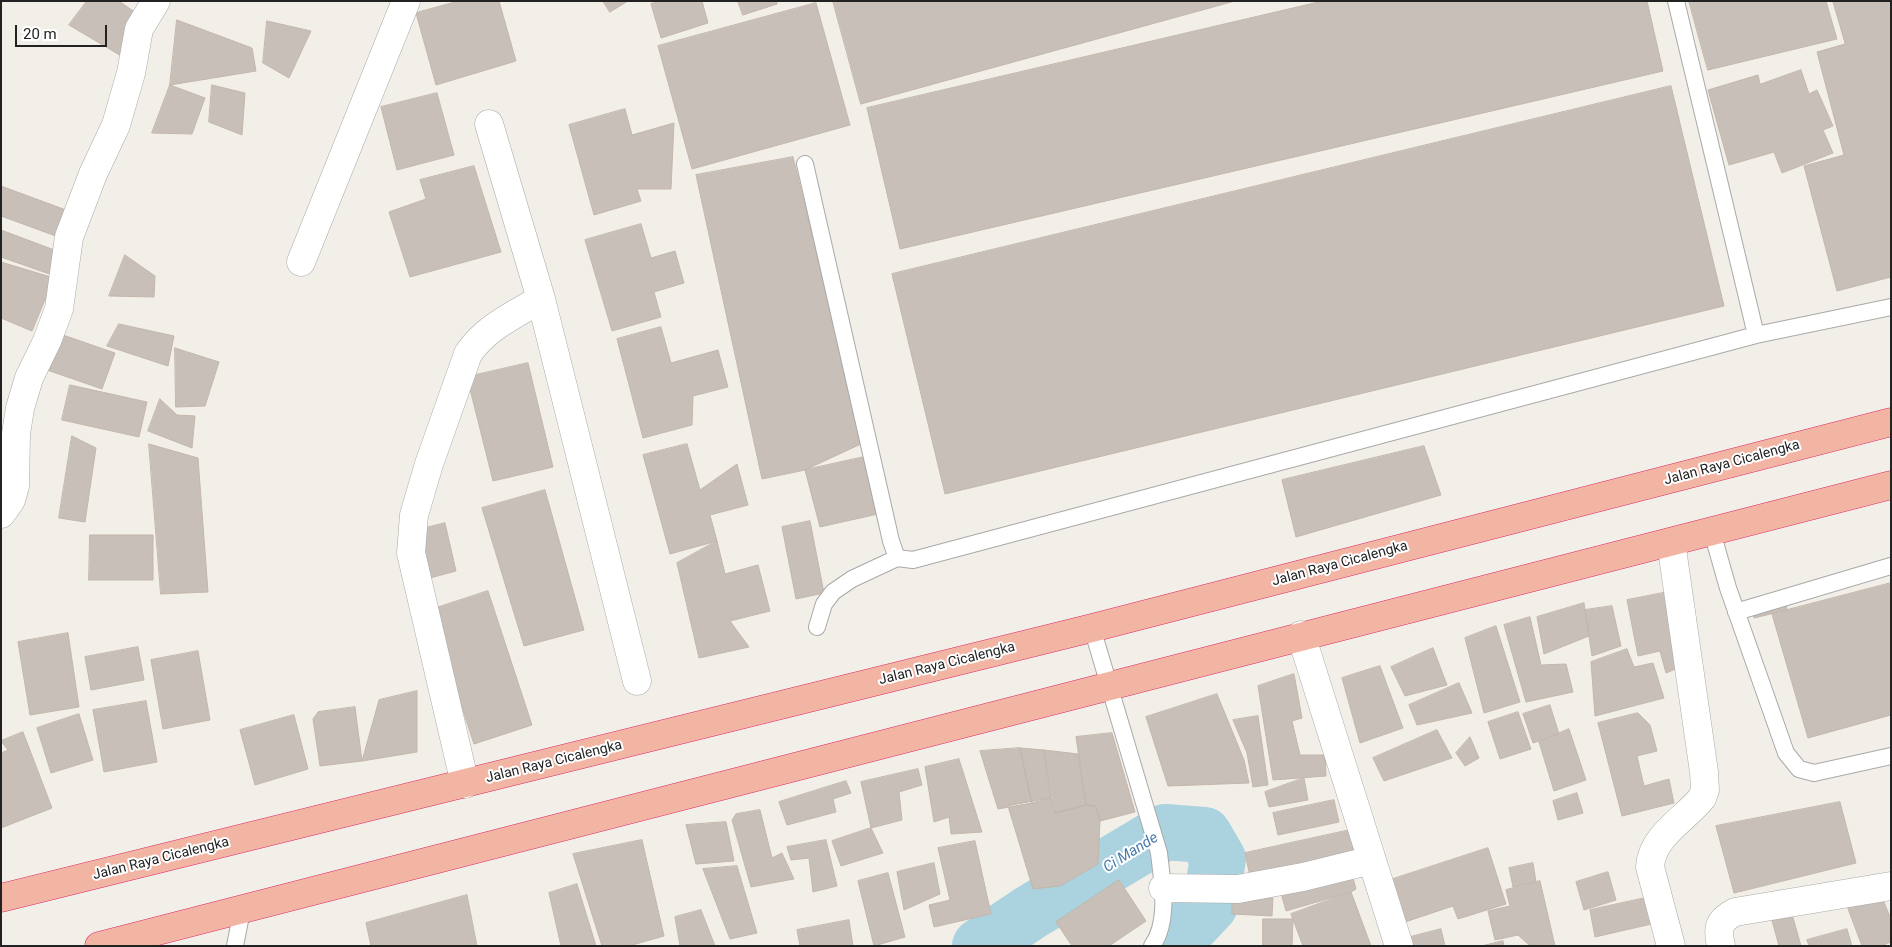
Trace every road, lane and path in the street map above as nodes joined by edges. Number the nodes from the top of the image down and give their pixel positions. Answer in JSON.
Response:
{"nodes":[{"id":1,"x":156,"y":1,"type":"edge"},
{"id":2,"x":406,"y":1,"type":"edge"},
{"id":3,"x":1676,"y":1,"type":"edge"},
{"id":4,"x":489,"y":124,"type":"dead end"},
{"id":5,"x":805,"y":164,"type":"dead end"},
{"id":6,"x":302,"y":262,"type":"dead end"},
{"id":7,"x":541,"y":299,"type":"junction"},
{"id":8,"x":1891,"y":307,"type":"edge"},
{"id":9,"x":1756,"y":335,"type":"junction"},
{"id":10,"x":1891,"y":422,"type":"edge"},
{"id":11,"x":1891,"y":485,"type":"edge"},
{"id":12,"x":1,"y":514,"type":"edge"},
{"id":13,"x":1712,"y":532,"type":"junction"},
{"id":14,"x":1671,"y":542,"type":"junction"},
{"id":15,"x":897,"y":558,"type":"junction"},
{"id":16,"x":1891,"y":566,"type":"edge"},
{"id":17,"x":1736,"y":612,"type":"junction"},
{"id":18,"x":818,"y":627,"type":"dead end"},
{"id":19,"x":1092,"y":628,"type":"junction"},
{"id":20,"x":1301,"y":635,"type":"junction"},
{"id":21,"x":637,"y":681,"type":"dead end"},
{"id":22,"x":1108,"y":684,"type":"junction"},
{"id":23,"x":1891,"y":756,"type":"edge"},
{"id":24,"x":465,"y":784,"type":"junction"},
{"id":25,"x":1372,"y":860,"type":"junction"},
{"id":26,"x":1891,"y":886,"type":"edge"},
{"id":27,"x":1163,"y":888,"type":"junction"},
{"id":28,"x":1,"y":898,"type":"edge"},
{"id":29,"x":242,"y":910,"type":"junction"},
{"id":30,"x":150,"y":939,"type":"edge"},
{"id":31,"x":99,"y":946,"type":"edge"},
{"id":32,"x":235,"y":946,"type":"edge"},
{"id":33,"x":1152,"y":946,"type":"edge"},
{"id":34,"x":1399,"y":946,"type":"edge"},
{"id":35,"x":1671,"y":946,"type":"edge"},
{"id":36,"x":1721,"y":946,"type":"edge"}],
"edges":[{"from":1,"to":12,"type":"street"},
{"from":2,"to":6,"type":"street"},
{"from":3,"to":9,"type":"lane"},
{"from":4,"to":7,"type":"street"},
{"from":5,"to":15,"type":"lane"},
{"from":7,"to":21,"type":"street"},
{"from":7,"to":24,"type":"street"},
{"from":8,"to":9,"type":"lane"},
{"from":9,"to":15,"type":"lane"},
{"from":10,"to":19,"type":"highway","name":"Jalan Raya Cicalengka"},
{"from":11,"to":13,"type":"highway"},
{"from":13,"to":14,"type":"highway"},
{"from":13,"to":17,"type":"lane"},
{"from":14,"to":20,"type":"highway"},
{"from":14,"to":35,"type":"street"},
{"from":15,"to":18,"type":"lane"},
{"from":16,"to":17,"type":"lane"},
{"from":17,"to":23,"type":"lane"},
{"from":19,"to":22,"type":"lane"},
{"from":19,"to":24,"type":"highway","name":"Jalan Raya Cicalengka"},
{"from":20,"to":22,"type":"highway"},
{"from":20,"to":25,"type":"street"},
{"from":22,"to":27,"type":"lane"},
{"from":22,"to":29,"type":"highway"},
{"from":24,"to":28,"type":"highway","name":"Jalan Raya Cicalengka"},
{"from":25,"to":27,"type":"street"},
{"from":25,"to":34,"type":"street"},
{"from":26,"to":36,"type":"street"},
{"from":27,"to":33,"type":"lane"},
{"from":29,"to":30,"type":"highway"},
{"from":29,"to":32,"type":"lane"},
{"from":30,"to":31,"type":"highway"}]}
